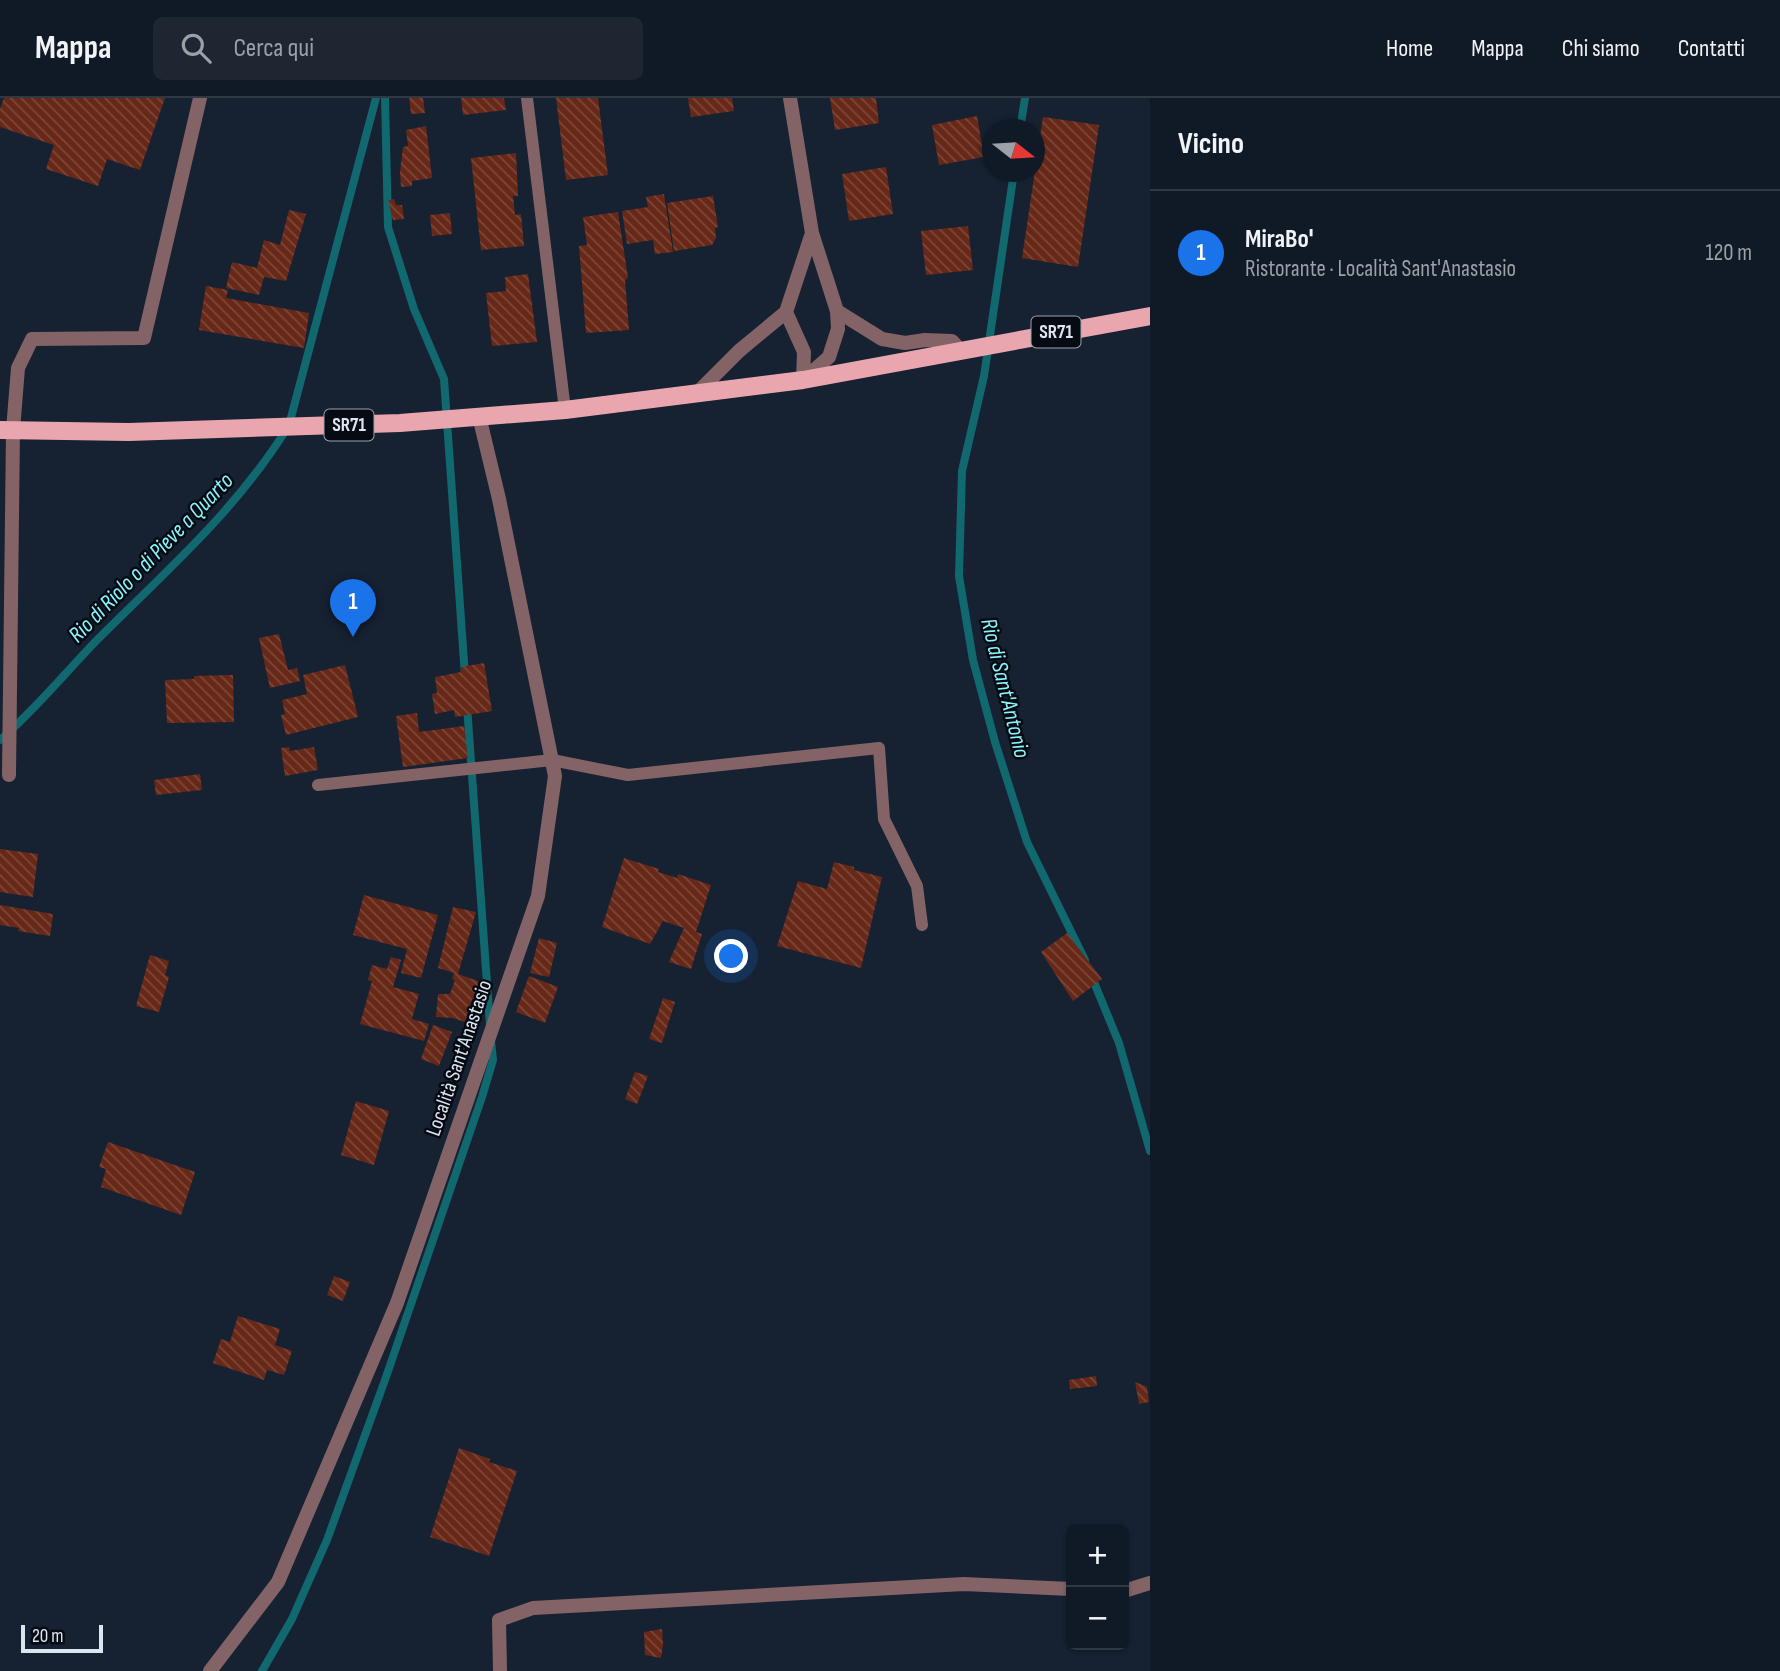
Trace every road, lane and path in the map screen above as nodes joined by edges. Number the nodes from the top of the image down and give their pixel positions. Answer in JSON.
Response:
{"nodes":[{"id":1,"x":200,"y":98,"type":"edge"},
{"id":2,"x":527,"y":98,"type":"edge"},
{"id":3,"x":790,"y":98,"type":"edge"},
{"id":4,"x":811,"y":233,"type":"junction"},
{"id":5,"x":786,"y":312,"type":"junction"},
{"id":6,"x":837,"y":312,"type":"junction"},
{"id":7,"x":1150,"y":316,"type":"edge"},
{"id":8,"x":962,"y":352,"type":"junction"},
{"id":9,"x":803,"y":380,"type":"junction"},
{"id":10,"x":695,"y":394,"type":"junction"},
{"id":11,"x":565,"y":410,"type":"junction"},
{"id":12,"x":479,"y":416,"type":"junction"},
{"id":13,"x":7,"y":430,"type":"edge"},
{"id":14,"x":6,"y":471,"type":"edge"},
{"id":15,"x":552,"y":760,"type":"junction"},
{"id":16,"x":9,"y":775,"type":"dead end"},
{"id":17,"x":318,"y":785,"type":"dead end"},
{"id":18,"x":922,"y":925,"type":"dead end"},
{"id":19,"x":1150,"y":1583,"type":"edge"},
{"id":20,"x":1129,"y":1589,"type":"edge"},
{"id":21,"x":1066,"y":1590,"type":"edge"},
{"id":22,"x":210,"y":1671,"type":"edge"},
{"id":23,"x":500,"y":1671,"type":"edge"}],
"edges":[{"from":1,"to":13,"type":"street"},
{"from":2,"to":11,"type":"lane"},
{"from":3,"to":4,"type":"street"},
{"from":4,"to":5,"type":"street"},
{"from":4,"to":6,"type":"street"},
{"from":5,"to":9,"type":"street"},
{"from":5,"to":10,"type":"street"},
{"from":6,"to":8,"type":"street"},
{"from":6,"to":9,"type":"street"},
{"from":7,"to":8,"type":"main road","number":"SR71"},
{"from":8,"to":9,"type":"main road","number":"SR71"},
{"from":9,"to":10,"type":"main road","number":"SR71"},
{"from":10,"to":11,"type":"main road","number":"SR71"},
{"from":11,"to":12,"type":"main road","number":"SR71"},
{"from":12,"to":13,"type":"main road","number":"SR71"},
{"from":12,"to":15,"type":"street","name":"Località Sant'Anastasio"},
{"from":13,"to":14,"type":"street"},
{"from":14,"to":16,"type":"street"},
{"from":15,"to":17,"type":"lane"},
{"from":15,"to":18,"type":"lane"},
{"from":15,"to":22,"type":"street","name":"Località Sant'Anastasio"},
{"from":19,"to":20,"type":"street"},
{"from":21,"to":23,"type":"street"}]}
